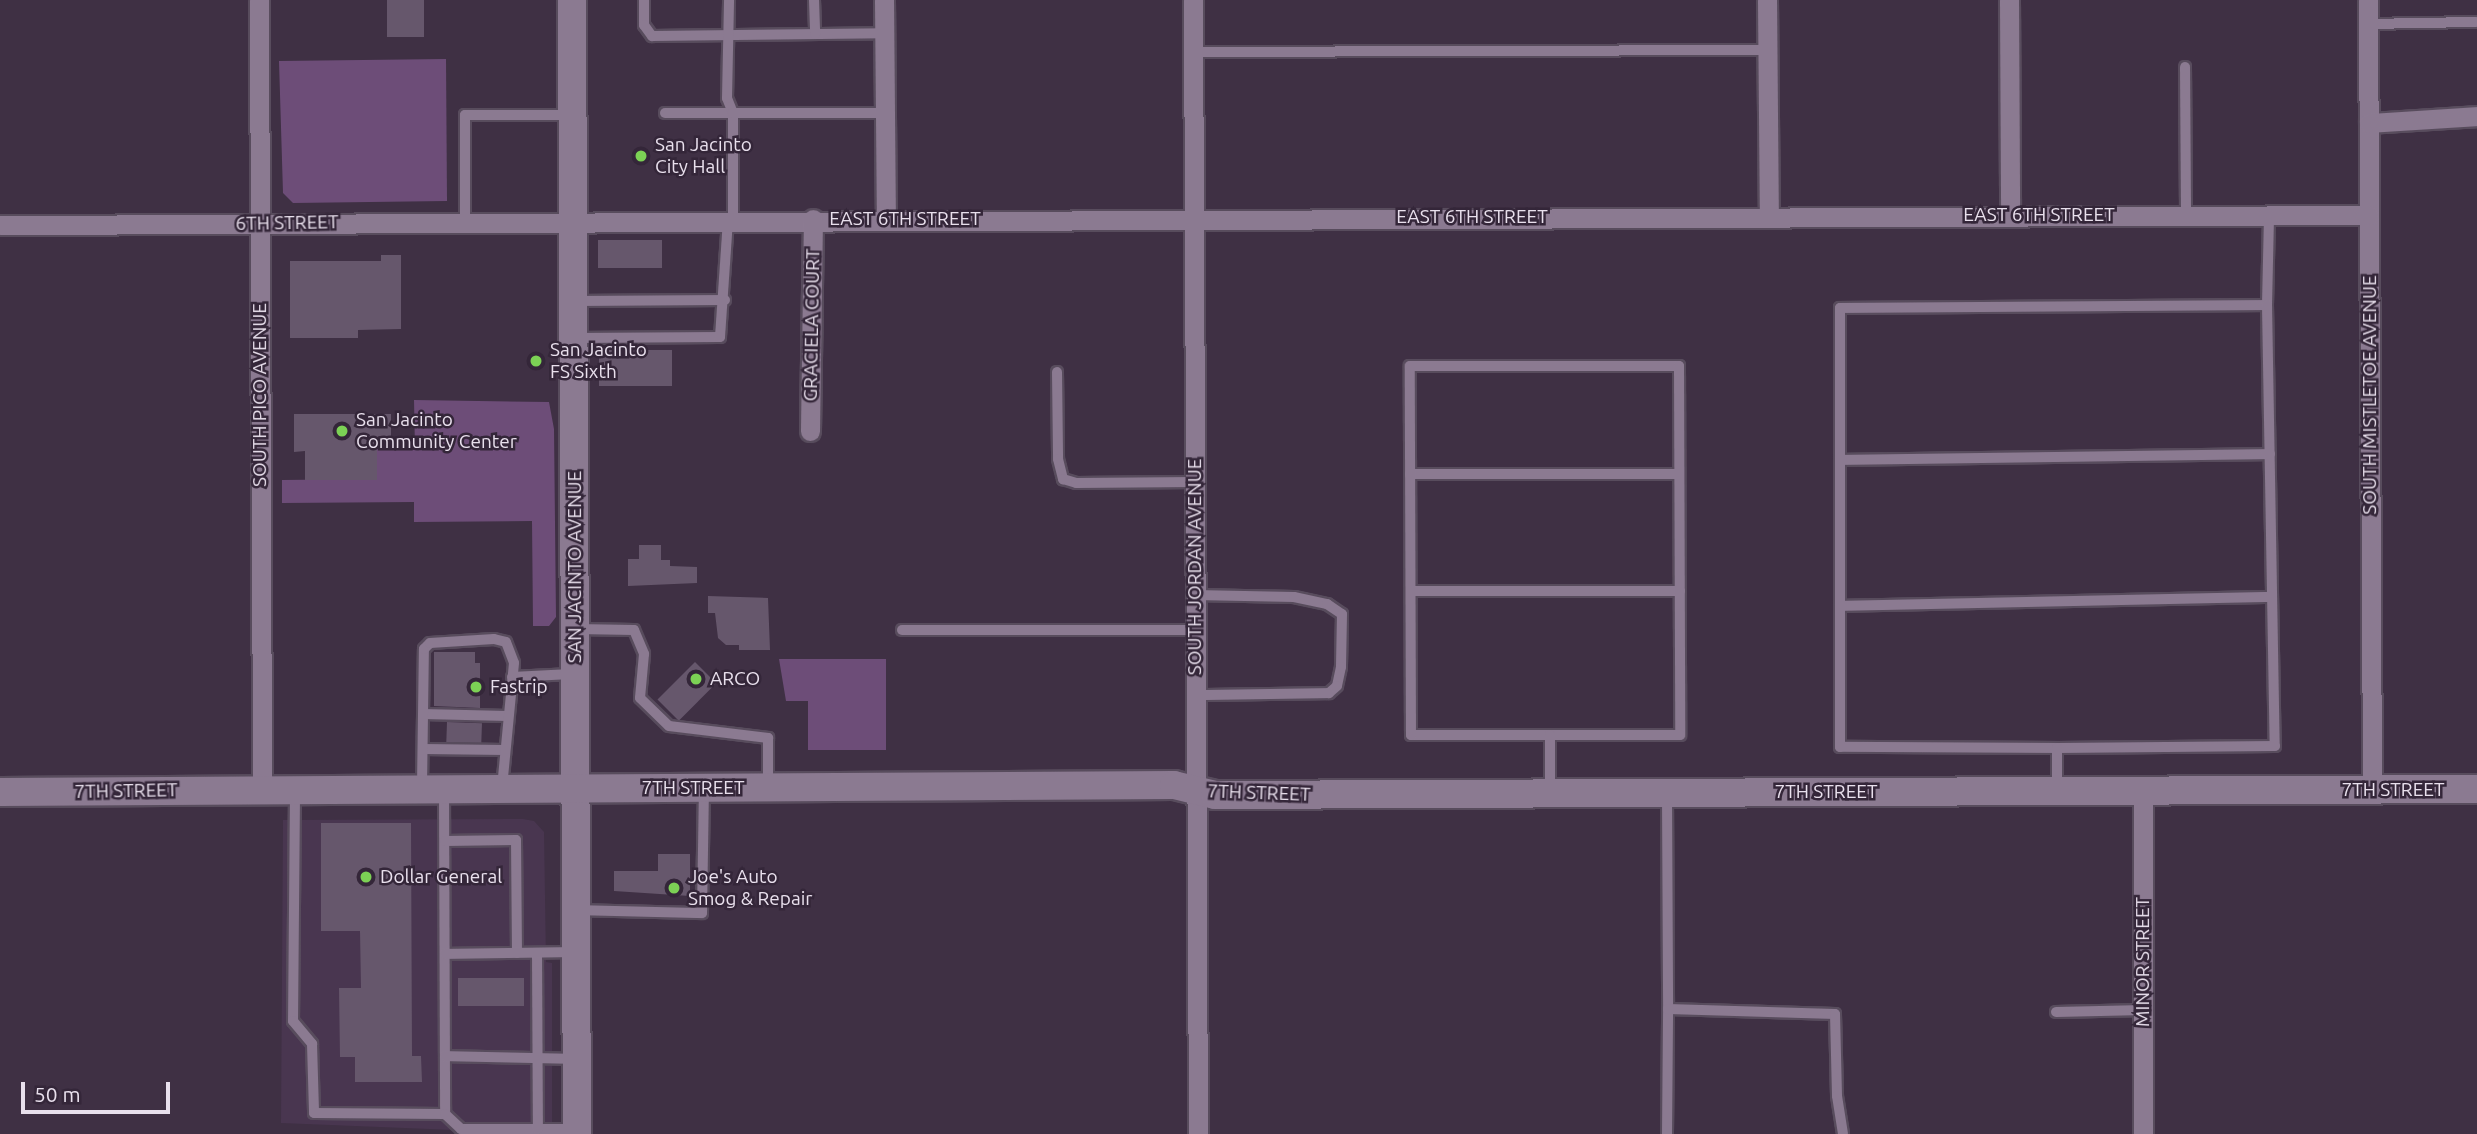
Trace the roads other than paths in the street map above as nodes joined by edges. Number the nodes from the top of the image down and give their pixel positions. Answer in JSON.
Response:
{"nodes":[{"id":1,"x":259,"y":0,"type":"edge"},
{"id":2,"x":572,"y":0,"type":"edge"},
{"id":3,"x":644,"y":0,"type":"edge"},
{"id":4,"x":729,"y":0,"type":"edge"},
{"id":5,"x":814,"y":0,"type":"edge"},
{"id":6,"x":884,"y":0,"type":"edge"},
{"id":7,"x":1193,"y":0,"type":"edge"},
{"id":8,"x":1767,"y":0,"type":"edge"},
{"id":9,"x":2009,"y":0,"type":"edge"},
{"id":10,"x":2368,"y":0,"type":"edge"},
{"id":11,"x":2476,"y":22,"type":"edge"},
{"id":12,"x":2368,"y":24,"type":"junction"},
{"id":13,"x":883,"y":33,"type":"junction"},
{"id":14,"x":815,"y":34,"type":"junction"},
{"id":15,"x":726,"y":35,"type":"junction"},
{"id":16,"x":1768,"y":50,"type":"junction"},
{"id":17,"x":1193,"y":52,"type":"junction"},
{"id":18,"x":2185,"y":67,"type":"dead end"},
{"id":19,"x":665,"y":113,"type":"dead end"},
{"id":20,"x":733,"y":113,"type":"junction"},
{"id":21,"x":886,"y":113,"type":"junction"},
{"id":22,"x":574,"y":116,"type":"junction"},
{"id":23,"x":2477,"y":117,"type":"edge"},
{"id":24,"x":2369,"y":123,"type":"junction"},
{"id":25,"x":2010,"y":215,"type":"junction"},
{"id":26,"x":2369,"y":215,"type":"junction"},
{"id":27,"x":2186,"y":216,"type":"junction"},
{"id":28,"x":2269,"y":216,"type":"junction"},
{"id":29,"x":1769,"y":217,"type":"junction"},
{"id":30,"x":1194,"y":218,"type":"junction"},
{"id":31,"x":813,"y":219,"type":"junction"},
{"id":32,"x":886,"y":219,"type":"junction"},
{"id":33,"x":574,"y":220,"type":"junction"},
{"id":34,"x":730,"y":220,"type":"junction"},
{"id":35,"x":465,"y":221,"type":"junction"},
{"id":36,"x":259,"y":223,"type":"junction"},
{"id":37,"x":0,"y":225,"type":"edge"},
{"id":38,"x":725,"y":300,"type":"junction"},
{"id":39,"x":575,"y":301,"type":"junction"},
{"id":40,"x":2267,"y":305,"type":"junction"},
{"id":41,"x":575,"y":338,"type":"junction"},
{"id":42,"x":1057,"y":372,"type":"dead end"},
{"id":43,"x":810,"y":431,"type":"dead end"},
{"id":44,"x":2270,"y":454,"type":"junction"},
{"id":45,"x":1840,"y":460,"type":"junction"},
{"id":46,"x":1410,"y":474,"type":"junction"},
{"id":47,"x":1679,"y":474,"type":"junction"},
{"id":48,"x":1195,"y":482,"type":"junction"},
{"id":49,"x":1411,"y":591,"type":"junction"},
{"id":50,"x":1680,"y":591,"type":"junction"},
{"id":51,"x":1195,"y":595,"type":"junction"},
{"id":52,"x":2272,"y":597,"type":"junction"},
{"id":53,"x":1840,"y":606,"type":"junction"},
{"id":54,"x":576,"y":629,"type":"junction"},
{"id":55,"x":902,"y":630,"type":"dead end"},
{"id":56,"x":1195,"y":631,"type":"junction"},
{"id":57,"x":576,"y":674,"type":"junction"},
{"id":58,"x":512,"y":677,"type":"junction"},
{"id":59,"x":1195,"y":695,"type":"junction"},
{"id":60,"x":423,"y":714,"type":"junction"},
{"id":61,"x":508,"y":716,"type":"junction"},
{"id":62,"x":1550,"y":735,"type":"junction"},
{"id":63,"x":2057,"y":748,"type":"junction"},
{"id":64,"x":423,"y":749,"type":"junction"},
{"id":65,"x":505,"y":750,"type":"junction"},
{"id":66,"x":768,"y":787,"type":"junction"},
{"id":67,"x":704,"y":788,"type":"junction"},
{"id":68,"x":433,"y":789,"type":"junction"},
{"id":69,"x":502,"y":789,"type":"junction"},
{"id":70,"x":576,"y":789,"type":"junction"},
{"id":71,"x":2143,"y":789,"type":"junction"},
{"id":72,"x":2477,"y":789,"type":"edge"},
{"id":73,"x":262,"y":790,"type":"junction"},
{"id":74,"x":295,"y":790,"type":"junction"},
{"id":75,"x":1195,"y":790,"type":"junction"},
{"id":76,"x":2057,"y":790,"type":"junction"},
{"id":77,"x":2372,"y":790,"type":"junction"},
{"id":78,"x":0,"y":792,"type":"edge"},
{"id":79,"x":1550,"y":793,"type":"junction"},
{"id":80,"x":1667,"y":793,"type":"junction"},
{"id":81,"x":444,"y":841,"type":"junction"},
{"id":82,"x":576,"y":910,"type":"junction"},
{"id":83,"x":576,"y":952,"type":"junction"},
{"id":84,"x":517,"y":953,"type":"junction"},
{"id":85,"x":537,"y":953,"type":"junction"},
{"id":86,"x":445,"y":954,"type":"junction"},
{"id":87,"x":1668,"y":1009,"type":"junction"},
{"id":88,"x":2144,"y":1010,"type":"junction"},
{"id":89,"x":2056,"y":1012,"type":"dead end"},
{"id":90,"x":445,"y":1056,"type":"junction"},
{"id":91,"x":538,"y":1059,"type":"junction"},
{"id":92,"x":577,"y":1059,"type":"junction"},
{"id":93,"x":445,"y":1114,"type":"junction"},
{"id":94,"x":538,"y":1129,"type":"junction"},
{"id":95,"x":577,"y":1132,"type":"edge"},
{"id":96,"x":1198,"y":1134,"type":"edge"},
{"id":97,"x":1667,"y":1134,"type":"edge"},
{"id":98,"x":1843,"y":1134,"type":"edge"},
{"id":99,"x":2143,"y":1134,"type":"edge"}],
"edges":[{"from":1,"to":36,"type":"street","name":"SOUTH PICO AVENUE"},
{"from":2,"to":22,"type":"street","name":"SAN JACINTO AVENUE"},
{"from":3,"to":15,"type":"lane"},
{"from":4,"to":15,"type":"lane"},
{"from":5,"to":14,"type":"lane"},
{"from":6,"to":13,"type":"street"},
{"from":7,"to":17,"type":"street","name":"SOUTH JORDAN AVENUE"},
{"from":8,"to":16,"type":"street"},
{"from":9,"to":25,"type":"street"},
{"from":10,"to":12,"type":"street","name":"SOUTH MISTLETOE AVENUE"},
{"from":11,"to":12,"type":"lane"},
{"from":12,"to":24,"type":"street","name":"SOUTH MISTLETOE AVENUE"},
{"from":13,"to":14,"type":"lane"},
{"from":13,"to":21,"type":"street"},
{"from":14,"to":15,"type":"lane"},
{"from":15,"to":20,"type":"lane"},
{"from":16,"to":17,"type":"lane"},
{"from":16,"to":29,"type":"street"},
{"from":17,"to":30,"type":"street","name":"SOUTH JORDAN AVENUE"},
{"from":18,"to":27,"type":"lane"},
{"from":19,"to":20,"type":"lane"},
{"from":20,"to":21,"type":"lane"},
{"from":20,"to":34,"type":"lane"},
{"from":21,"to":32,"type":"street"},
{"from":22,"to":33,"type":"street","name":"SAN JACINTO AVENUE"},
{"from":22,"to":35,"type":"lane"},
{"from":23,"to":24,"type":"street"},
{"from":24,"to":26,"type":"street","name":"SOUTH MISTLETOE AVENUE"},
{"from":25,"to":27,"type":"street","name":"EAST 6TH STREET"},
{"from":25,"to":29,"type":"street","name":"EAST 6TH STREET"},
{"from":26,"to":28,"type":"street","name":"EAST 6TH STREET"},
{"from":26,"to":77,"type":"street","name":"SOUTH MISTLETOE AVENUE"},
{"from":27,"to":28,"type":"street","name":"EAST 6TH STREET"},
{"from":28,"to":40,"type":"lane"},
{"from":29,"to":30,"type":"street","name":"EAST 6TH STREET"},
{"from":30,"to":32,"type":"street","name":"EAST 6TH STREET"},
{"from":30,"to":48,"type":"street","name":"SOUTH JORDAN AVENUE"},
{"from":31,"to":32,"type":"street","name":"EAST 6TH STREET"},
{"from":31,"to":34,"type":"street","name":"EAST 6TH STREET"},
{"from":31,"to":43,"type":"street","name":"GRACIELA COURT"},
{"from":33,"to":34,"type":"street","name":"EAST 6TH STREET"},
{"from":33,"to":35,"type":"street","name":"6TH STREET"},
{"from":33,"to":39,"type":"street","name":"SAN JACINTO AVENUE"},
{"from":34,"to":38,"type":"lane"},
{"from":35,"to":36,"type":"street","name":"6TH STREET"},
{"from":36,"to":37,"type":"street","name":"6TH STREET"},
{"from":36,"to":73,"type":"street","name":"SOUTH PICO AVENUE"},
{"from":38,"to":39,"type":"lane"},
{"from":38,"to":41,"type":"lane"},
{"from":39,"to":41,"type":"street","name":"SAN JACINTO AVENUE"},
{"from":40,"to":44,"type":"lane"},
{"from":40,"to":45,"type":"lane"},
{"from":41,"to":54,"type":"street","name":"SAN JACINTO AVENUE"},
{"from":42,"to":48,"type":"lane"},
{"from":44,"to":45,"type":"lane"},
{"from":44,"to":52,"type":"lane"},
{"from":45,"to":53,"type":"lane"},
{"from":46,"to":47,"type":"lane"},
{"from":46,"to":47,"type":"lane"},
{"from":46,"to":49,"type":"lane"},
{"from":47,"to":50,"type":"lane"},
{"from":48,"to":51,"type":"street","name":"SOUTH JORDAN AVENUE"},
{"from":49,"to":50,"type":"lane"},
{"from":49,"to":62,"type":"lane"},
{"from":50,"to":62,"type":"lane"},
{"from":51,"to":56,"type":"street","name":"SOUTH JORDAN AVENUE"},
{"from":51,"to":59,"type":"lane"},
{"from":52,"to":53,"type":"lane"},
{"from":52,"to":63,"type":"lane"},
{"from":53,"to":63,"type":"lane"},
{"from":54,"to":57,"type":"street","name":"SAN JACINTO AVENUE"},
{"from":54,"to":66,"type":"lane"},
{"from":55,"to":56,"type":"lane"},
{"from":56,"to":59,"type":"street","name":"SOUTH JORDAN AVENUE"},
{"from":57,"to":58,"type":"lane"},
{"from":57,"to":70,"type":"street","name":"SAN JACINTO AVENUE"},
{"from":58,"to":60,"type":"lane"},
{"from":58,"to":61,"type":"lane"},
{"from":59,"to":75,"type":"street","name":"SOUTH JORDAN AVENUE"},
{"from":60,"to":61,"type":"lane"},
{"from":60,"to":64,"type":"lane"},
{"from":61,"to":65,"type":"lane"},
{"from":62,"to":79,"type":"lane"},
{"from":63,"to":76,"type":"lane"},
{"from":64,"to":65,"type":"lane"},
{"from":64,"to":68,"type":"lane"},
{"from":65,"to":69,"type":"lane"},
{"from":66,"to":67,"type":"street","name":"7TH STREET"},
{"from":66,"to":75,"type":"street","name":"7TH STREET"},
{"from":67,"to":70,"type":"street","name":"7TH STREET"},
{"from":67,"to":82,"type":"lane"},
{"from":68,"to":69,"type":"street","name":"7TH STREET"},
{"from":68,"to":74,"type":"street","name":"7TH STREET"},
{"from":68,"to":81,"type":"lane"},
{"from":69,"to":70,"type":"street","name":"7TH STREET"},
{"from":70,"to":82,"type":"street","name":"SAN JACINTO AVENUE"},
{"from":71,"to":76,"type":"street","name":"7TH STREET"},
{"from":71,"to":77,"type":"street","name":"7TH STREET"},
{"from":71,"to":88,"type":"street","name":"MINOR STREET"},
{"from":72,"to":77,"type":"street","name":"7TH STREET"},
{"from":73,"to":74,"type":"street","name":"7TH STREET"},
{"from":73,"to":78,"type":"street","name":"7TH STREET"},
{"from":74,"to":93,"type":"lane"},
{"from":75,"to":79,"type":"street","name":"7TH STREET"},
{"from":75,"to":96,"type":"street","name":"SOUTH JORDAN AVENUE"},
{"from":76,"to":80,"type":"street","name":"7TH STREET"},
{"from":79,"to":80,"type":"street","name":"7TH STREET"},
{"from":80,"to":87,"type":"lane"},
{"from":81,"to":84,"type":"lane"},
{"from":81,"to":86,"type":"lane"},
{"from":82,"to":83,"type":"street","name":"SAN JACINTO AVENUE"},
{"from":83,"to":85,"type":"lane"},
{"from":83,"to":92,"type":"street","name":"SAN JACINTO AVENUE"},
{"from":84,"to":85,"type":"lane"},
{"from":84,"to":86,"type":"lane"},
{"from":85,"to":91,"type":"lane"},
{"from":86,"to":90,"type":"lane"},
{"from":87,"to":97,"type":"lane"},
{"from":87,"to":98,"type":"lane"},
{"from":88,"to":89,"type":"lane"},
{"from":88,"to":99,"type":"street","name":"MINOR STREET"},
{"from":90,"to":91,"type":"lane"},
{"from":90,"to":93,"type":"lane"},
{"from":91,"to":92,"type":"lane"},
{"from":91,"to":94,"type":"lane"},
{"from":92,"to":95,"type":"street","name":"SAN JACINTO AVENUE"},
{"from":93,"to":94,"type":"lane"},
{"from":94,"to":95,"type":"lane"}]}
